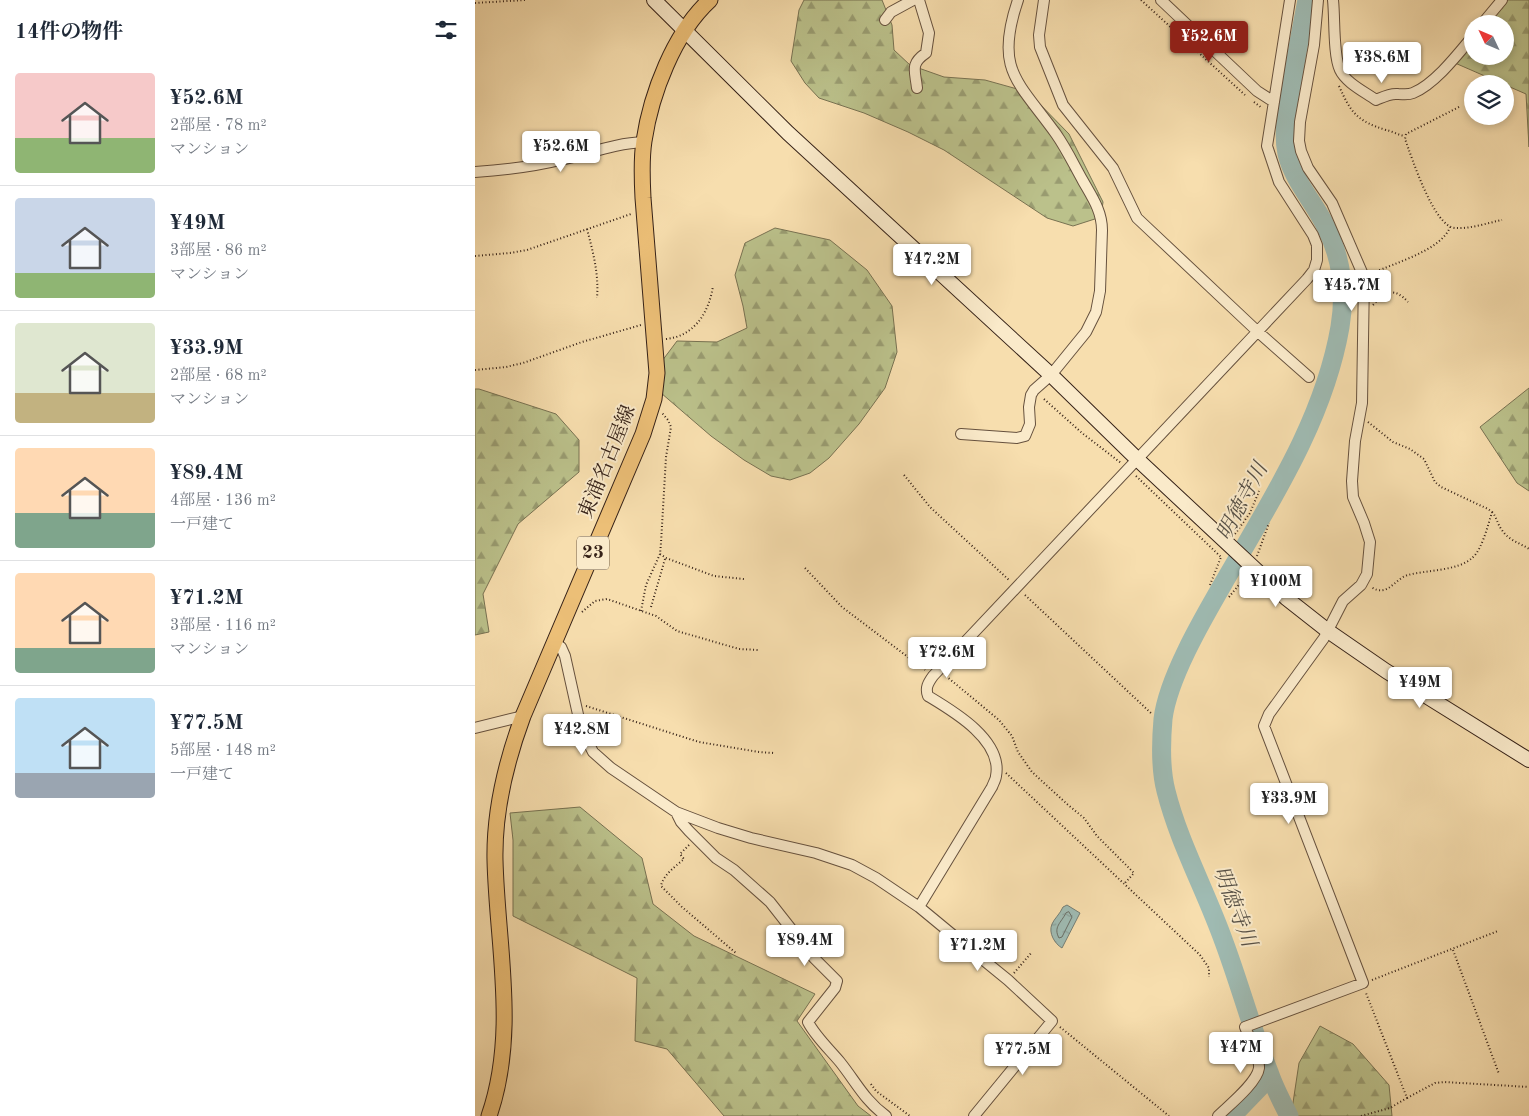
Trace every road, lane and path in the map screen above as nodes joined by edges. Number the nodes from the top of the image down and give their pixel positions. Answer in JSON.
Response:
{"nodes":[{"id":1,"x":525,"y":0,"type":"edge"},
{"id":2,"x":654,"y":0,"type":"edge"},
{"id":3,"x":710,"y":0,"type":"edge"},
{"id":4,"x":913,"y":0,"type":"edge"},
{"id":5,"x":919,"y":0,"type":"edge"},
{"id":6,"x":1018,"y":0,"type":"edge"},
{"id":7,"x":1044,"y":0,"type":"edge"},
{"id":8,"x":1141,"y":0,"type":"edge"},
{"id":9,"x":1161,"y":0,"type":"edge"},
{"id":10,"x":1290,"y":0,"type":"edge"},
{"id":11,"x":1318,"y":0,"type":"edge"},
{"id":12,"x":1333,"y":0,"type":"edge"},
{"id":13,"x":1502,"y":0,"type":"edge"},
{"id":14,"x":475,"y":4,"type":"edge"},
{"id":15,"x":1490,"y":15,"type":"edge"},
{"id":16,"x":885,"y":20,"type":"dead end"},
{"id":17,"x":686,"y":30,"type":"junction"},
{"id":18,"x":1464,"y":46,"type":"edge"},
{"id":19,"x":917,"y":88,"type":"dead end"},
{"id":20,"x":1274,"y":102,"type":"junction"},
{"id":21,"x":1459,"y":107,"type":"dead end"},
{"id":22,"x":1272,"y":114,"type":"junction"},
{"id":23,"x":644,"y":142,"type":"junction"},
{"id":24,"x":475,"y":172,"type":"edge"},
{"id":25,"x":644,"y":211,"type":"junction"},
{"id":26,"x":1502,"y":220,"type":"dead end"},
{"id":27,"x":1450,"y":227,"type":"junction"},
{"id":28,"x":587,"y":229,"type":"junction"},
{"id":29,"x":475,"y":256,"type":"edge"},
{"id":30,"x":1364,"y":277,"type":"junction"},
{"id":31,"x":713,"y":286,"type":"dead end"},
{"id":32,"x":597,"y":298,"type":"dead end"},
{"id":33,"x":1408,"y":302,"type":"dead end"},
{"id":34,"x":1364,"y":313,"type":"junction"},
{"id":35,"x":653,"y":322,"type":"junction"},
{"id":36,"x":1257,"y":331,"type":"junction"},
{"id":37,"x":655,"y":340,"type":"junction"},
{"id":38,"x":475,"y":370,"type":"edge"},
{"id":39,"x":1051,"y":375,"type":"junction"},
{"id":40,"x":1309,"y":377,"type":"dead end"},
{"id":41,"x":650,"y":410,"type":"junction"},
{"id":42,"x":1359,"y":420,"type":"junction"},
{"id":43,"x":961,"y":434,"type":"dead end"},
{"id":44,"x":1137,"y":458,"type":"junction"},
{"id":45,"x":904,"y":475,"type":"dead end"},
{"id":46,"x":1492,"y":512,"type":"junction"},
{"id":47,"x":1529,"y":549,"type":"edge"},
{"id":48,"x":660,"y":554,"type":"junction"},
{"id":49,"x":665,"y":558,"type":"junction"},
{"id":50,"x":805,"y":568,"type":"dead end"},
{"id":51,"x":744,"y":579,"type":"dead end"},
{"id":52,"x":1363,"y":582,"type":"junction"},
{"id":53,"x":1017,"y":587,"type":"junction"},
{"id":54,"x":651,"y":607,"type":"dead end"},
{"id":55,"x":641,"y":611,"type":"junction"},
{"id":56,"x":563,"y":623,"type":"junction"},
{"id":57,"x":1328,"y":631,"type":"junction"},
{"id":58,"x":554,"y":643,"type":"junction"},
{"id":59,"x":758,"y":650,"type":"dead end"},
{"id":60,"x":935,"y":673,"type":"junction"},
{"id":61,"x":575,"y":702,"type":"junction"},
{"id":62,"x":1153,"y":714,"type":"dead end"},
{"id":63,"x":523,"y":716,"type":"junction"},
{"id":64,"x":475,"y":728,"type":"edge"},
{"id":65,"x":774,"y":753,"type":"dead end"},
{"id":66,"x":1529,"y":760,"type":"edge"},
{"id":67,"x":996,"y":770,"type":"junction"},
{"id":68,"x":676,"y":812,"type":"junction"},
{"id":69,"x":696,"y":838,"type":"junction"},
{"id":70,"x":1124,"y":884,"type":"junction"},
{"id":71,"x":919,"y":907,"type":"junction"},
{"id":72,"x":1498,"y":931,"type":"dead end"},
{"id":73,"x":1452,"y":949,"type":"junction"},
{"id":74,"x":1032,"y":952,"type":"dead end"},
{"id":75,"x":737,"y":954,"type":"dead end"},
{"id":76,"x":1209,"y":977,"type":"dead end"},
{"id":77,"x":1008,"y":980,"type":"junction"},
{"id":78,"x":1363,"y":983,"type":"junction"},
{"id":79,"x":1052,"y":1021,"type":"junction"},
{"id":80,"x":1499,"y":1074,"type":"dead end"},
{"id":81,"x":871,"y":1084,"type":"dead end"},
{"id":82,"x":1529,"y":1088,"type":"edge"},
{"id":83,"x":1407,"y":1098,"type":"junction"},
{"id":84,"x":489,"y":1116,"type":"edge"},
{"id":85,"x":886,"y":1116,"type":"edge"},
{"id":86,"x":910,"y":1116,"type":"edge"},
{"id":87,"x":974,"y":1116,"type":"edge"},
{"id":88,"x":1169,"y":1116,"type":"edge"},
{"id":89,"x":1218,"y":1116,"type":"edge"},
{"id":90,"x":1361,"y":1116,"type":"edge"}],
"edges":[{"from":1,"to":14,"type":"path"},
{"from":2,"to":17,"type":"street"},
{"from":3,"to":17,"type":"main road","name":"東浦名古屋線","number":"23"},
{"from":4,"to":16,"type":"street"},
{"from":5,"to":19,"type":"street"},
{"from":6,"to":39,"type":"street"},
{"from":7,"to":36,"type":"street"},
{"from":8,"to":22,"type":"path"},
{"from":9,"to":20,"type":"street"},
{"from":10,"to":20,"type":"street"},
{"from":11,"to":30,"type":"street"},
{"from":12,"to":18,"type":"street"},
{"from":13,"to":15,"type":"street"},
{"from":17,"to":23,"type":"main road","name":"東浦名古屋線","number":"23"},
{"from":17,"to":39,"type":"street"},
{"from":20,"to":22,"type":"street"},
{"from":21,"to":27,"type":"path"},
{"from":22,"to":36,"type":"street"},
{"from":23,"to":24,"type":"street"},
{"from":23,"to":25,"type":"main road","name":"東浦名古屋線","number":"23"},
{"from":25,"to":28,"type":"path"},
{"from":25,"to":35,"type":"main road","name":"東浦名古屋線","number":"23"},
{"from":26,"to":27,"type":"path"},
{"from":27,"to":30,"type":"path"},
{"from":28,"to":29,"type":"path"},
{"from":28,"to":32,"type":"path"},
{"from":30,"to":34,"type":"street"},
{"from":31,"to":37,"type":"path"},
{"from":33,"to":34,"type":"path"},
{"from":34,"to":42,"type":"street"},
{"from":35,"to":37,"type":"main road","name":"東浦名古屋線","number":"23"},
{"from":35,"to":38,"type":"path"},
{"from":36,"to":40,"type":"street"},
{"from":36,"to":44,"type":"street"},
{"from":37,"to":41,"type":"main road","name":"東浦名古屋線","number":"23"},
{"from":39,"to":43,"type":"street"},
{"from":39,"to":44,"type":"street"},
{"from":41,"to":48,"type":"path"},
{"from":41,"to":56,"type":"main road","name":"東浦名古屋線","number":"23"},
{"from":42,"to":46,"type":"path"},
{"from":42,"to":52,"type":"street"},
{"from":44,"to":53,"type":"street"},
{"from":44,"to":57,"type":"street"},
{"from":45,"to":53,"type":"path"},
{"from":46,"to":47,"type":"path"},
{"from":46,"to":52,"type":"path"},
{"from":48,"to":49,"type":"path"},
{"from":48,"to":55,"type":"path"},
{"from":49,"to":51,"type":"path"},
{"from":49,"to":54,"type":"path"},
{"from":50,"to":60,"type":"path"},
{"from":52,"to":57,"type":"street"},
{"from":53,"to":60,"type":"street"},
{"from":53,"to":62,"type":"path"},
{"from":55,"to":56,"type":"path"},
{"from":55,"to":59,"type":"path"},
{"from":56,"to":58,"type":"main road","name":"東浦名古屋線","number":"23"},
{"from":57,"to":66,"type":"street"},
{"from":57,"to":78,"type":"street"},
{"from":58,"to":61,"type":"street"},
{"from":58,"to":63,"type":"main road","name":"東浦名古屋線","number":"23"},
{"from":60,"to":67,"type":"street"},
{"from":60,"to":70,"type":"path"},
{"from":61,"to":65,"type":"path"},
{"from":61,"to":68,"type":"street"},
{"from":63,"to":64,"type":"street"},
{"from":63,"to":84,"type":"main road","name":"東浦名古屋線","number":"23"},
{"from":67,"to":70,"type":"path"},
{"from":67,"to":71,"type":"street"},
{"from":68,"to":69,"type":"street"},
{"from":68,"to":71,"type":"street"},
{"from":69,"to":75,"type":"path"},
{"from":69,"to":85,"type":"street"},
{"from":70,"to":76,"type":"path"},
{"from":71,"to":77,"type":"street"},
{"from":72,"to":73,"type":"path"},
{"from":73,"to":78,"type":"path"},
{"from":73,"to":80,"type":"path"},
{"from":74,"to":77,"type":"path"},
{"from":77,"to":79,"type":"street"},
{"from":78,"to":83,"type":"path"},
{"from":78,"to":89,"type":"street"},
{"from":79,"to":87,"type":"street"},
{"from":79,"to":88,"type":"path"},
{"from":81,"to":86,"type":"path"},
{"from":82,"to":83,"type":"path"},
{"from":83,"to":90,"type":"path"}]}
